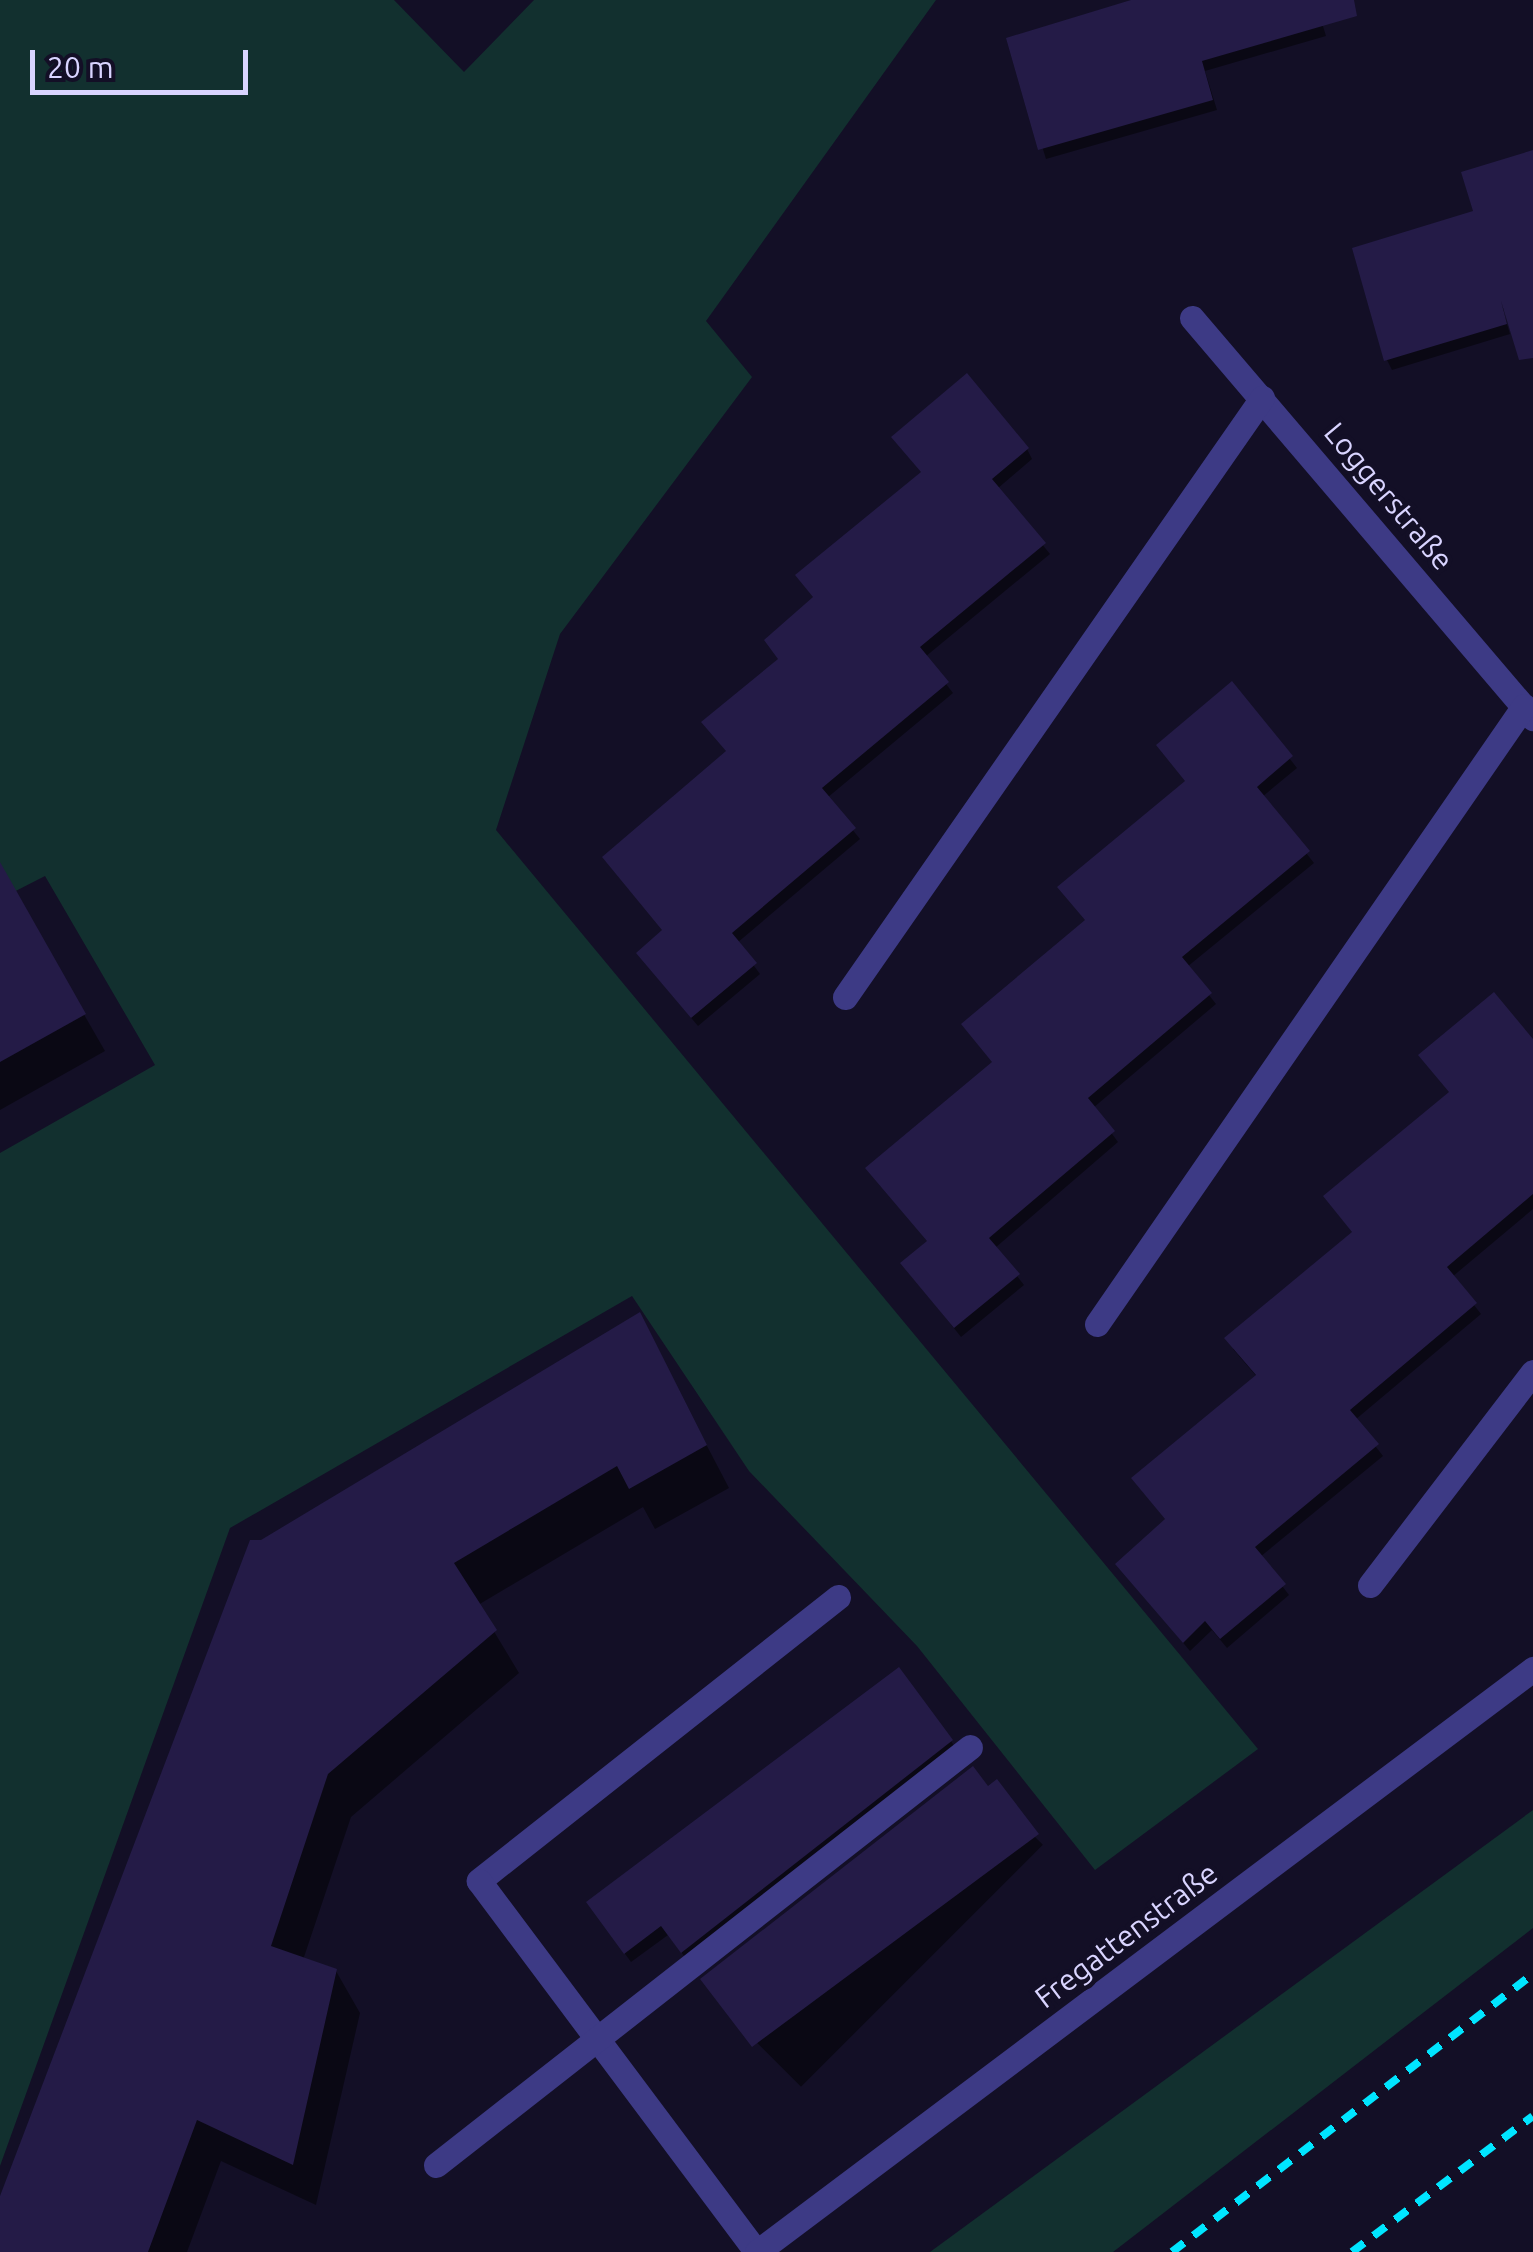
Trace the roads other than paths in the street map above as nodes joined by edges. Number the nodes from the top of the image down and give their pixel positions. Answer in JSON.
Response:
{"nodes":[{"id":1,"x":1192,"y":318,"type":"dead end"},
{"id":2,"x":1262,"y":398,"type":"junction"},
{"id":3,"x":1529,"y":712,"type":"edge"},
{"id":4,"x":844,"y":996,"type":"dead end"},
{"id":5,"x":1096,"y":1324,"type":"dead end"},
{"id":6,"x":1533,"y":1372,"type":"edge"},
{"id":7,"x":1370,"y":1585,"type":"dead end"},
{"id":8,"x":838,"y":1597,"type":"dead end"},
{"id":9,"x":1533,"y":1669,"type":"edge"},
{"id":10,"x":970,"y":1748,"type":"dead end"},
{"id":11,"x":600,"y":2040,"type":"junction"},
{"id":12,"x":436,"y":2165,"type":"dead end"},
{"id":13,"x":757,"y":2252,"type":"edge"}],
"edges":[{"from":1,"to":2,"type":"street","name":"Loggerstraße"},
{"from":2,"to":3,"type":"street","name":"Loggerstraße"},
{"from":2,"to":4,"type":"street"},
{"from":3,"to":5,"type":"street"},
{"from":6,"to":7,"type":"street"},
{"from":8,"to":11,"type":"street"},
{"from":9,"to":13,"type":"street","name":"Fregattenstraße"},
{"from":10,"to":11,"type":"street"},
{"from":11,"to":12,"type":"street"},
{"from":11,"to":13,"type":"street"}]}
